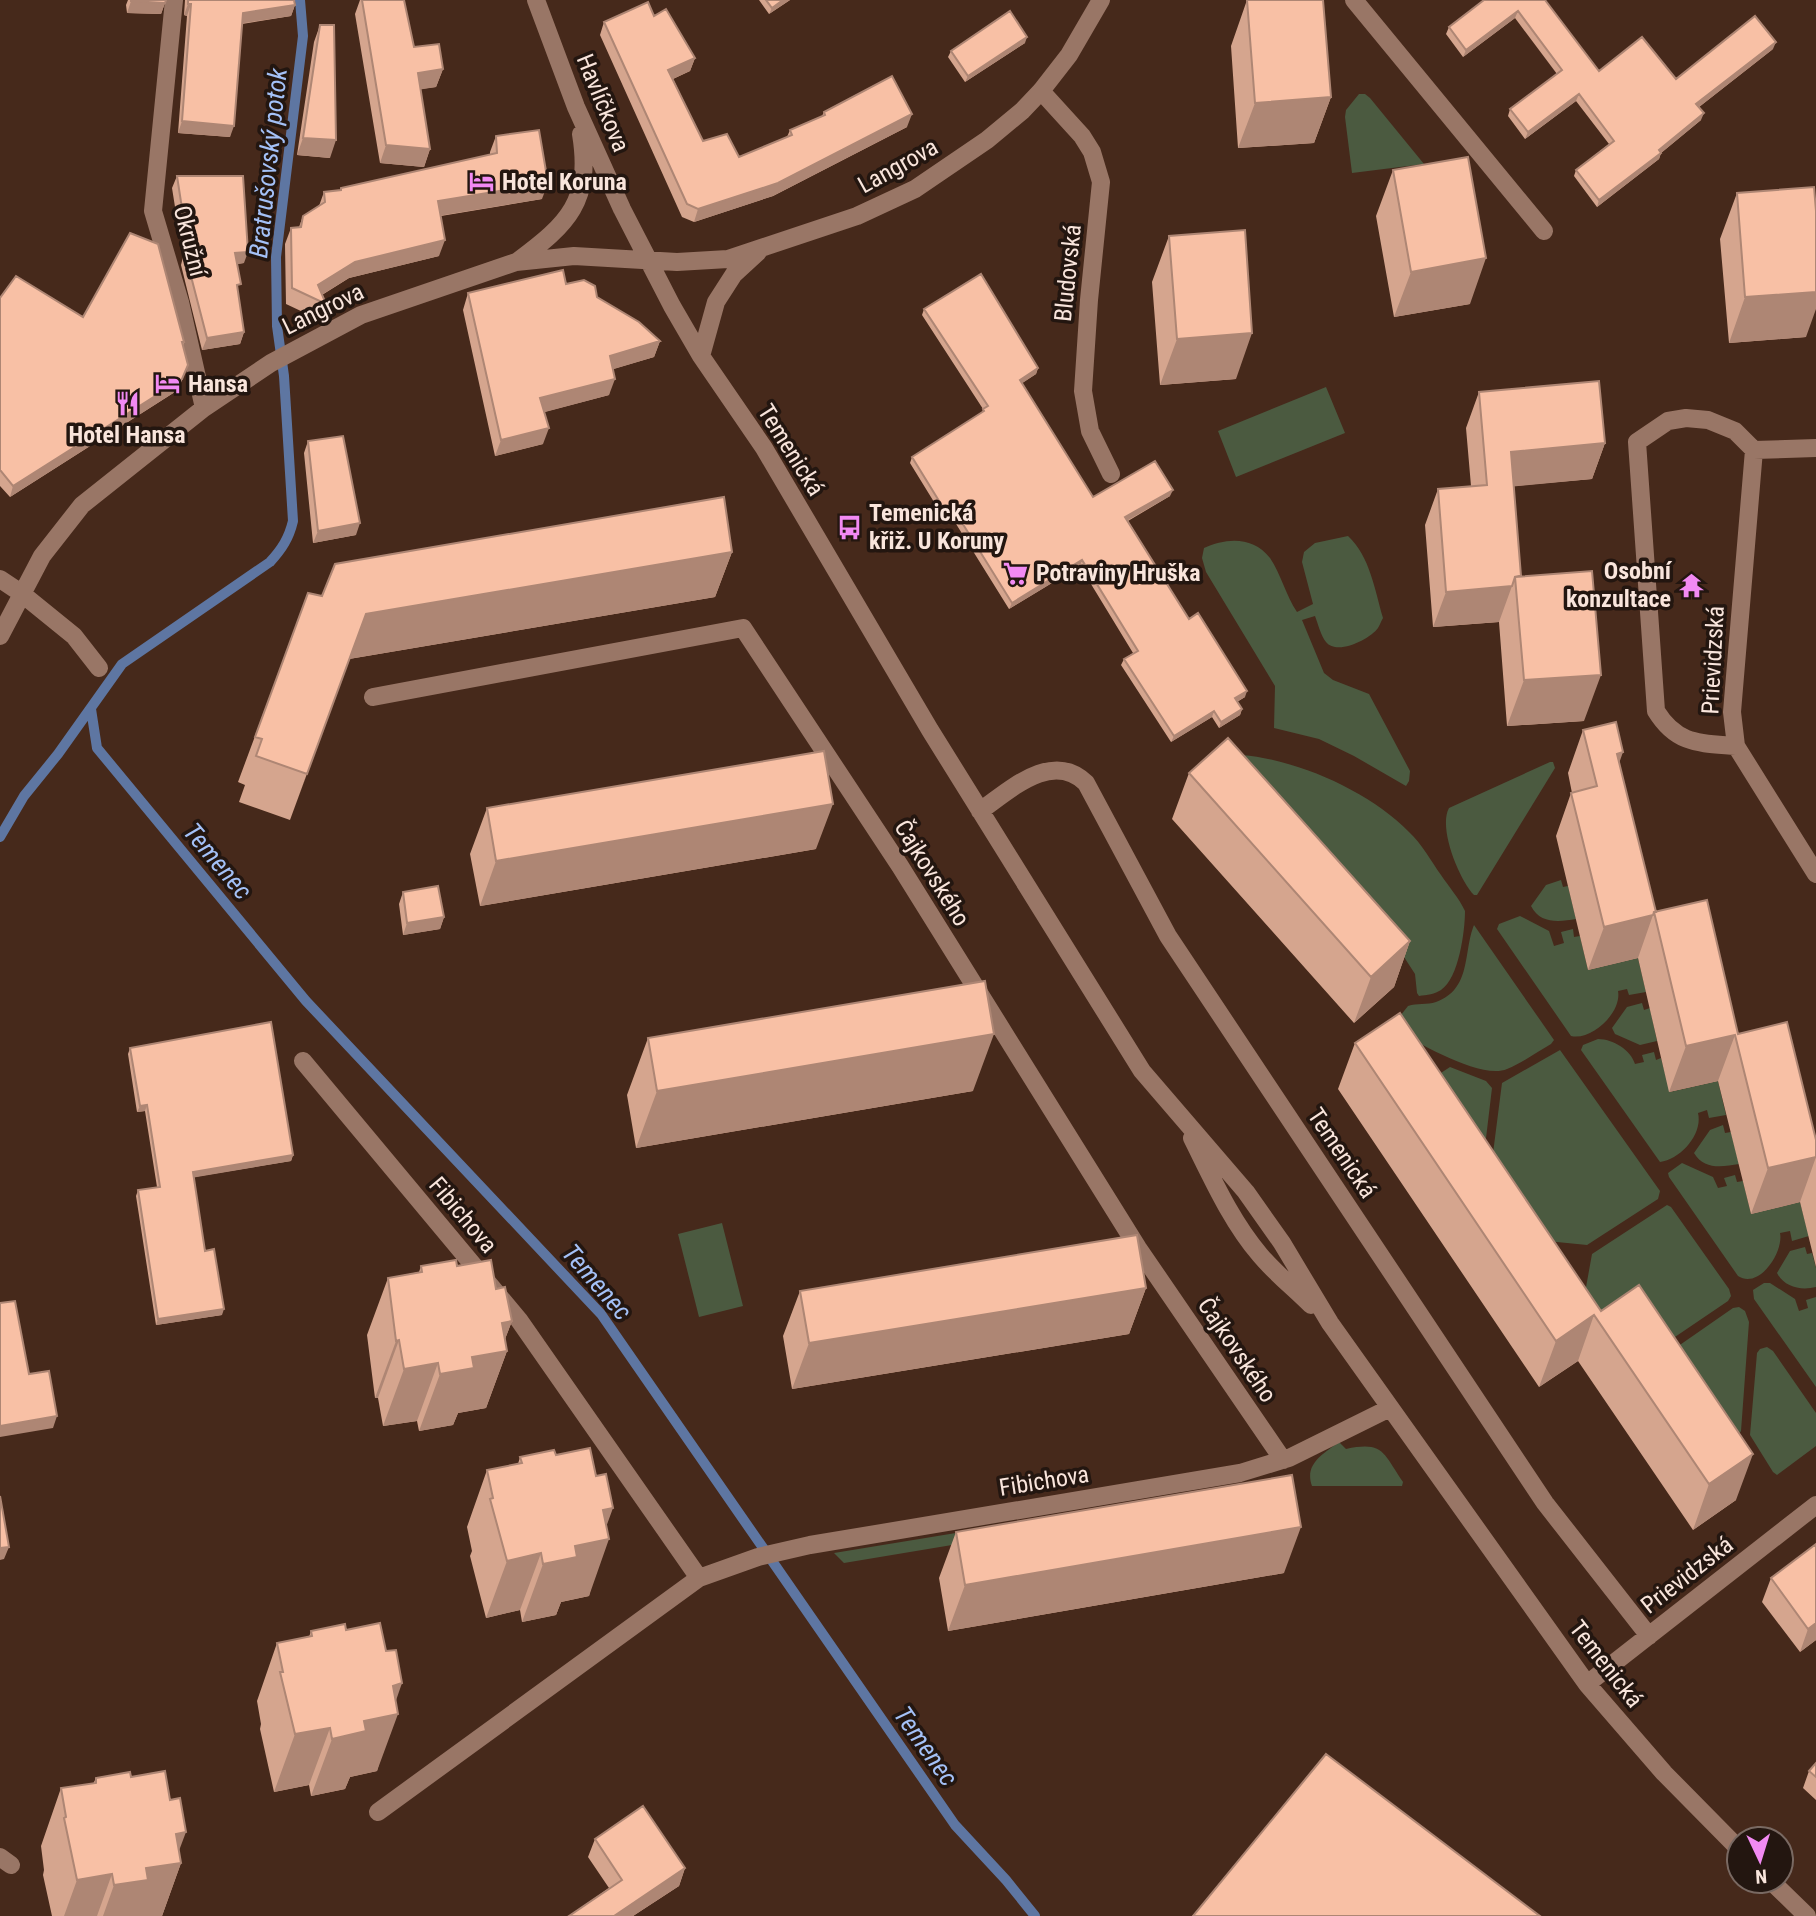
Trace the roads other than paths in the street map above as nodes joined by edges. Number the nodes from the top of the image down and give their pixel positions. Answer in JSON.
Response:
{"nodes":[{"id":1,"x":174,"y":0,"type":"edge"},
{"id":2,"x":536,"y":0,"type":"edge"},
{"id":3,"x":1101,"y":0,"type":"edge"},
{"id":4,"x":1354,"y":0,"type":"edge"},
{"id":5,"x":1041,"y":91,"type":"junction"},
{"id":6,"x":576,"y":107,"type":"junction"},
{"id":7,"x":1544,"y":231,"type":"dead end"},
{"id":8,"x":760,"y":250,"type":"junction"},
{"id":9,"x":647,"y":260,"type":"junction"},
{"id":10,"x":516,"y":262,"type":"junction"},
{"id":11,"x":701,"y":356,"type":"junction"},
{"id":12,"x":204,"y":408,"type":"junction"},
{"id":13,"x":1816,"y":447,"type":"edge"},
{"id":14,"x":1754,"y":450,"type":"junction"},
{"id":15,"x":1111,"y":474,"type":"dead end"},
{"id":16,"x":0,"y":579,"type":"edge"},
{"id":17,"x":21,"y":593,"type":"junction"},
{"id":18,"x":0,"y":636,"type":"edge"},
{"id":19,"x":99,"y":668,"type":"dead end"},
{"id":20,"x":373,"y":697,"type":"dead end"},
{"id":21,"x":1737,"y":746,"type":"junction"},
{"id":22,"x":980,"y":811,"type":"junction"},
{"id":23,"x":1816,"y":874,"type":"edge"},
{"id":24,"x":303,"y":1061,"type":"dead end"},
{"id":25,"x":1180,"y":1113,"type":"junction"},
{"id":26,"x":1330,"y":1323,"type":"junction"},
{"id":27,"x":1390,"y":1408,"type":"junction"},
{"id":28,"x":1283,"y":1460,"type":"junction"},
{"id":29,"x":1816,"y":1505,"type":"edge"},
{"id":30,"x":699,"y":1578,"type":"junction"},
{"id":31,"x":1649,"y":1636,"type":"junction"},
{"id":32,"x":1587,"y":1684,"type":"junction"},
{"id":33,"x":378,"y":1812,"type":"dead end"},
{"id":34,"x":1725,"y":1835,"type":"edge"},
{"id":35,"x":1785,"y":1895,"type":"edge"},
{"id":36,"x":1807,"y":1916,"type":"edge"}],
"edges":[{"from":1,"to":12,"type":"street","name":"Okružní"},
{"from":2,"to":6,"type":"street","name":"Havlíčkova"},
{"from":3,"to":5,"type":"street","name":"Langrova"},
{"from":4,"to":7,"type":"street"},
{"from":5,"to":8,"type":"street","name":"Langrova"},
{"from":5,"to":15,"type":"street","name":"Bludovská"},
{"from":6,"to":9,"type":"street","name":"Havlíčkova"},
{"from":6,"to":10,"type":"street"},
{"from":8,"to":9,"type":"street","name":"Langrova"},
{"from":8,"to":11,"type":"street","name":"Langrova"},
{"from":9,"to":10,"type":"street","name":"Langrova"},
{"from":9,"to":11,"type":"street","name":"Temenická"},
{"from":10,"to":12,"type":"street","name":"Langrova"},
{"from":11,"to":22,"type":"street","name":"Temenická"},
{"from":12,"to":17,"type":"street","name":"Langrova"},
{"from":13,"to":14,"type":"street"},
{"from":14,"to":21,"type":"street","name":"Prievidzská"},
{"from":14,"to":21,"type":"street","name":"Prievidzská"},
{"from":16,"to":17,"type":"street"},
{"from":17,"to":18,"type":"street","name":"Langrova"},
{"from":17,"to":19,"type":"street"},
{"from":20,"to":28,"type":"street","name":"Čajkovského"},
{"from":21,"to":23,"type":"street","name":"Prievidzská"},
{"from":22,"to":25,"type":"street","name":"Temenická"},
{"from":22,"to":31,"type":"street","name":"Temenická"},
{"from":24,"to":30,"type":"street","name":"Fibichova"},
{"from":25,"to":26,"type":"street","name":"Temenická"},
{"from":25,"to":26,"type":"street","name":"Temenická"},
{"from":26,"to":27,"type":"street","name":"Temenická"},
{"from":27,"to":28,"type":"street","name":"Fibichova"},
{"from":27,"to":32,"type":"street","name":"Temenická"},
{"from":28,"to":30,"type":"street","name":"Fibichova"},
{"from":29,"to":31,"type":"street","name":"Prievidzská"},
{"from":30,"to":33,"type":"street","name":"Fibichova"},
{"from":31,"to":32,"type":"street","name":"Prievidzská"},
{"from":32,"to":34,"type":"street","name":"Temenická"},
{"from":35,"to":36,"type":"street"}]}
